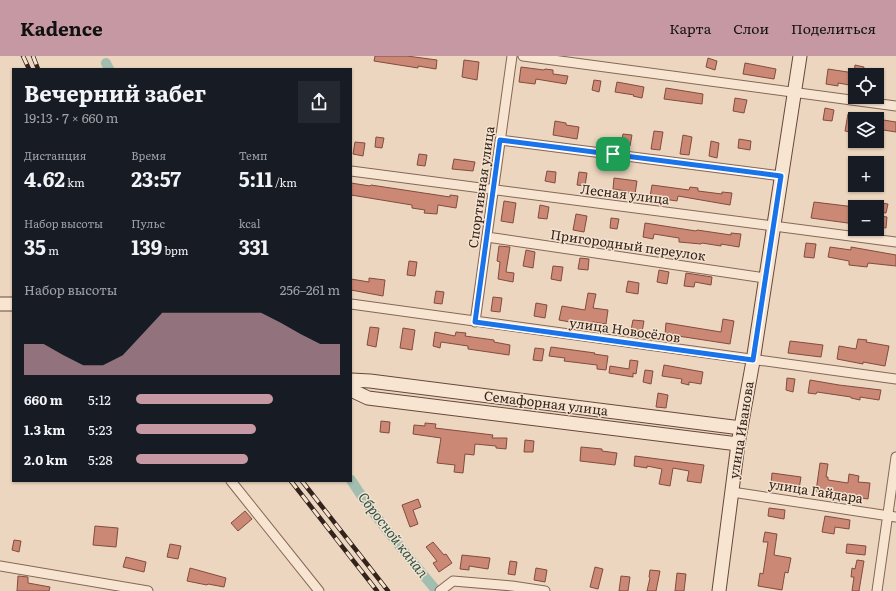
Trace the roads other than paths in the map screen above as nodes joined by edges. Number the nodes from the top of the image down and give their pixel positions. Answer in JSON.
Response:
{"nodes":[{"id":1,"x":512,"y":56,"type":"edge"},
{"id":2,"x":523,"y":56,"type":"edge"},
{"id":3,"x":800,"y":56,"type":"edge"},
{"id":4,"x":795,"y":92,"type":"junction"},
{"id":5,"x":896,"y":106,"type":"edge"},
{"id":6,"x":500,"y":140,"type":"junction"},
{"id":7,"x":352,"y":171,"type":"edge"},
{"id":8,"x":781,"y":176,"type":"junction"},
{"id":9,"x":493,"y":190,"type":"junction"},
{"id":10,"x":774,"y":226,"type":"junction"},
{"id":11,"x":487,"y":237,"type":"junction"},
{"id":12,"x":896,"y":242,"type":"edge"},
{"id":13,"x":766,"y":278,"type":"junction"},
{"id":14,"x":0,"y":304,"type":"edge"},
{"id":15,"x":12,"y":304,"type":"edge"},
{"id":16,"x":352,"y":304,"type":"edge"},
{"id":17,"x":475,"y":322,"type":"junction"},
{"id":18,"x":753,"y":360,"type":"junction"},
{"id":19,"x":896,"y":379,"type":"edge"},
{"id":20,"x":352,"y":380,"type":"edge"},
{"id":21,"x":370,"y":381,"type":"junction"},
{"id":22,"x":352,"y":390,"type":"edge"},
{"id":23,"x":368,"y":398,"type":"junction"},
{"id":24,"x":741,"y":428,"type":"junction"},
{"id":25,"x":738,"y":444,"type":"junction"},
{"id":26,"x":896,"y":457,"type":"edge"},
{"id":27,"x":232,"y":482,"type":"edge"},
{"id":28,"x":732,"y":492,"type":"junction"},
{"id":29,"x":892,"y":516,"type":"edge"},
{"id":30,"x":0,"y":566,"type":"edge"},
{"id":31,"x":148,"y":591,"type":"edge"},
{"id":32,"x":319,"y":591,"type":"edge"},
{"id":33,"x":440,"y":591,"type":"edge"},
{"id":34,"x":545,"y":591,"type":"edge"},
{"id":35,"x":719,"y":591,"type":"edge"},
{"id":36,"x":877,"y":591,"type":"edge"}],
"edges":[{"from":1,"to":6,"type":"street","name":"Спортивная улица"},
{"from":2,"to":4,"type":"street"},
{"from":3,"to":4,"type":"street","name":"улица Иванова"},
{"from":4,"to":5,"type":"street"},
{"from":4,"to":8,"type":"street","name":"улица Иванова"},
{"from":6,"to":8,"type":"street"},
{"from":6,"to":9,"type":"street","name":"Спортивная улица"},
{"from":7,"to":9,"type":"street","name":"Лесная улица"},
{"from":8,"to":10,"type":"street","name":"улица Иванова"},
{"from":9,"to":10,"type":"street","name":"Лесная улица"},
{"from":9,"to":11,"type":"street","name":"Спортивная улица"},
{"from":10,"to":12,"type":"street","name":"Лесная улица"},
{"from":10,"to":13,"type":"street","name":"улица Иванова"},
{"from":11,"to":13,"type":"street","name":"Пригородный переулок"},
{"from":11,"to":17,"type":"street","name":"Спортивная улица"},
{"from":13,"to":18,"type":"street","name":"улица Иванова"},
{"from":14,"to":15,"type":"street"},
{"from":16,"to":17,"type":"street","name":"улица Новосёлов"},
{"from":17,"to":18,"type":"street","name":"улица Новосёлов"},
{"from":18,"to":19,"type":"street","name":"улица Новосёлов"},
{"from":18,"to":24,"type":"street","name":"улица Иванова"},
{"from":20,"to":21,"type":"street","name":"Семафорная улица"},
{"from":21,"to":23,"type":"street"},
{"from":21,"to":24,"type":"street","name":"Семафорная улица"},
{"from":22,"to":23,"type":"street","name":"Семафорная улица"},
{"from":23,"to":25,"type":"street","name":"Семафорная улица"},
{"from":24,"to":25,"type":"street","name":"улица Иванова"},
{"from":25,"to":28,"type":"street","name":"улица Иванова"},
{"from":26,"to":29,"type":"street"},
{"from":27,"to":32,"type":"street"},
{"from":28,"to":29,"type":"street","name":"улица Гайдара"},
{"from":28,"to":35,"type":"street","name":"улица Иванова"},
{"from":29,"to":36,"type":"street"},
{"from":30,"to":31,"type":"street"},
{"from":33,"to":34,"type":"street"}]}
